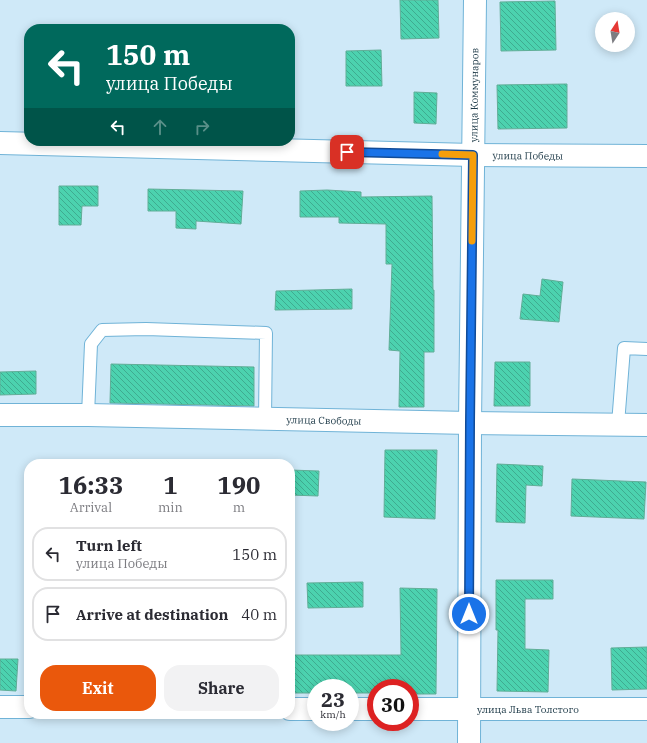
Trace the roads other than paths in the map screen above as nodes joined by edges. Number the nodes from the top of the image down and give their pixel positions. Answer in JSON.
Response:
{"nodes":[{"id":1,"x":475,"y":0,"type":"edge"},
{"id":2,"x":0,"y":143,"type":"edge"},
{"id":3,"x":24,"y":144,"type":"edge"},
{"id":4,"x":118,"y":146,"type":"edge"},
{"id":5,"x":473,"y":155,"type":"junction"},
{"id":6,"x":647,"y":156,"type":"edge"},
{"id":7,"x":647,"y":349,"type":"edge"},
{"id":8,"x":0,"y":415,"type":"edge"},
{"id":9,"x":88,"y":415,"type":"junction"},
{"id":10,"x":265,"y":419,"type":"junction"},
{"id":11,"x":470,"y":423,"type":"junction"},
{"id":12,"x":618,"y":424,"type":"junction"},
{"id":13,"x":647,"y":425,"type":"edge"},
{"id":14,"x":0,"y":707,"type":"edge"},
{"id":15,"x":24,"y":707,"type":"edge"},
{"id":16,"x":295,"y":708,"type":"edge"},
{"id":17,"x":307,"y":709,"type":"edge"},
{"id":18,"x":419,"y":709,"type":"edge"},
{"id":19,"x":469,"y":709,"type":"junction"},
{"id":20,"x":647,"y":710,"type":"edge"},
{"id":21,"x":468,"y":743,"type":"edge"}],
"edges":[{"from":1,"to":5,"type":"street","name":"улица Коммунаров"},
{"from":2,"to":3,"type":"street","name":"улица Победы"},
{"from":4,"to":5,"type":"street","name":"улица Победы"},
{"from":5,"to":6,"type":"street","name":"улица Победы"},
{"from":5,"to":11,"type":"street","name":"улица Коммунаров"},
{"from":7,"to":12,"type":"lane"},
{"from":8,"to":9,"type":"street","name":"улица Свободы"},
{"from":9,"to":10,"type":"street","name":"улица Свободы"},
{"from":9,"to":10,"type":"lane"},
{"from":10,"to":11,"type":"street","name":"улица Свободы"},
{"from":11,"to":12,"type":"street","name":"улица Свободы"},
{"from":11,"to":19,"type":"street","name":"улица Коммунаров"},
{"from":12,"to":13,"type":"street","name":"улица Свободы"},
{"from":14,"to":15,"type":"street"},
{"from":16,"to":17,"type":"street"},
{"from":18,"to":19,"type":"street","name":"улица Льва Толстого"},
{"from":19,"to":20,"type":"street","name":"улица Льва Толстого"},
{"from":19,"to":21,"type":"street","name":"улица Коммунаров"}]}
